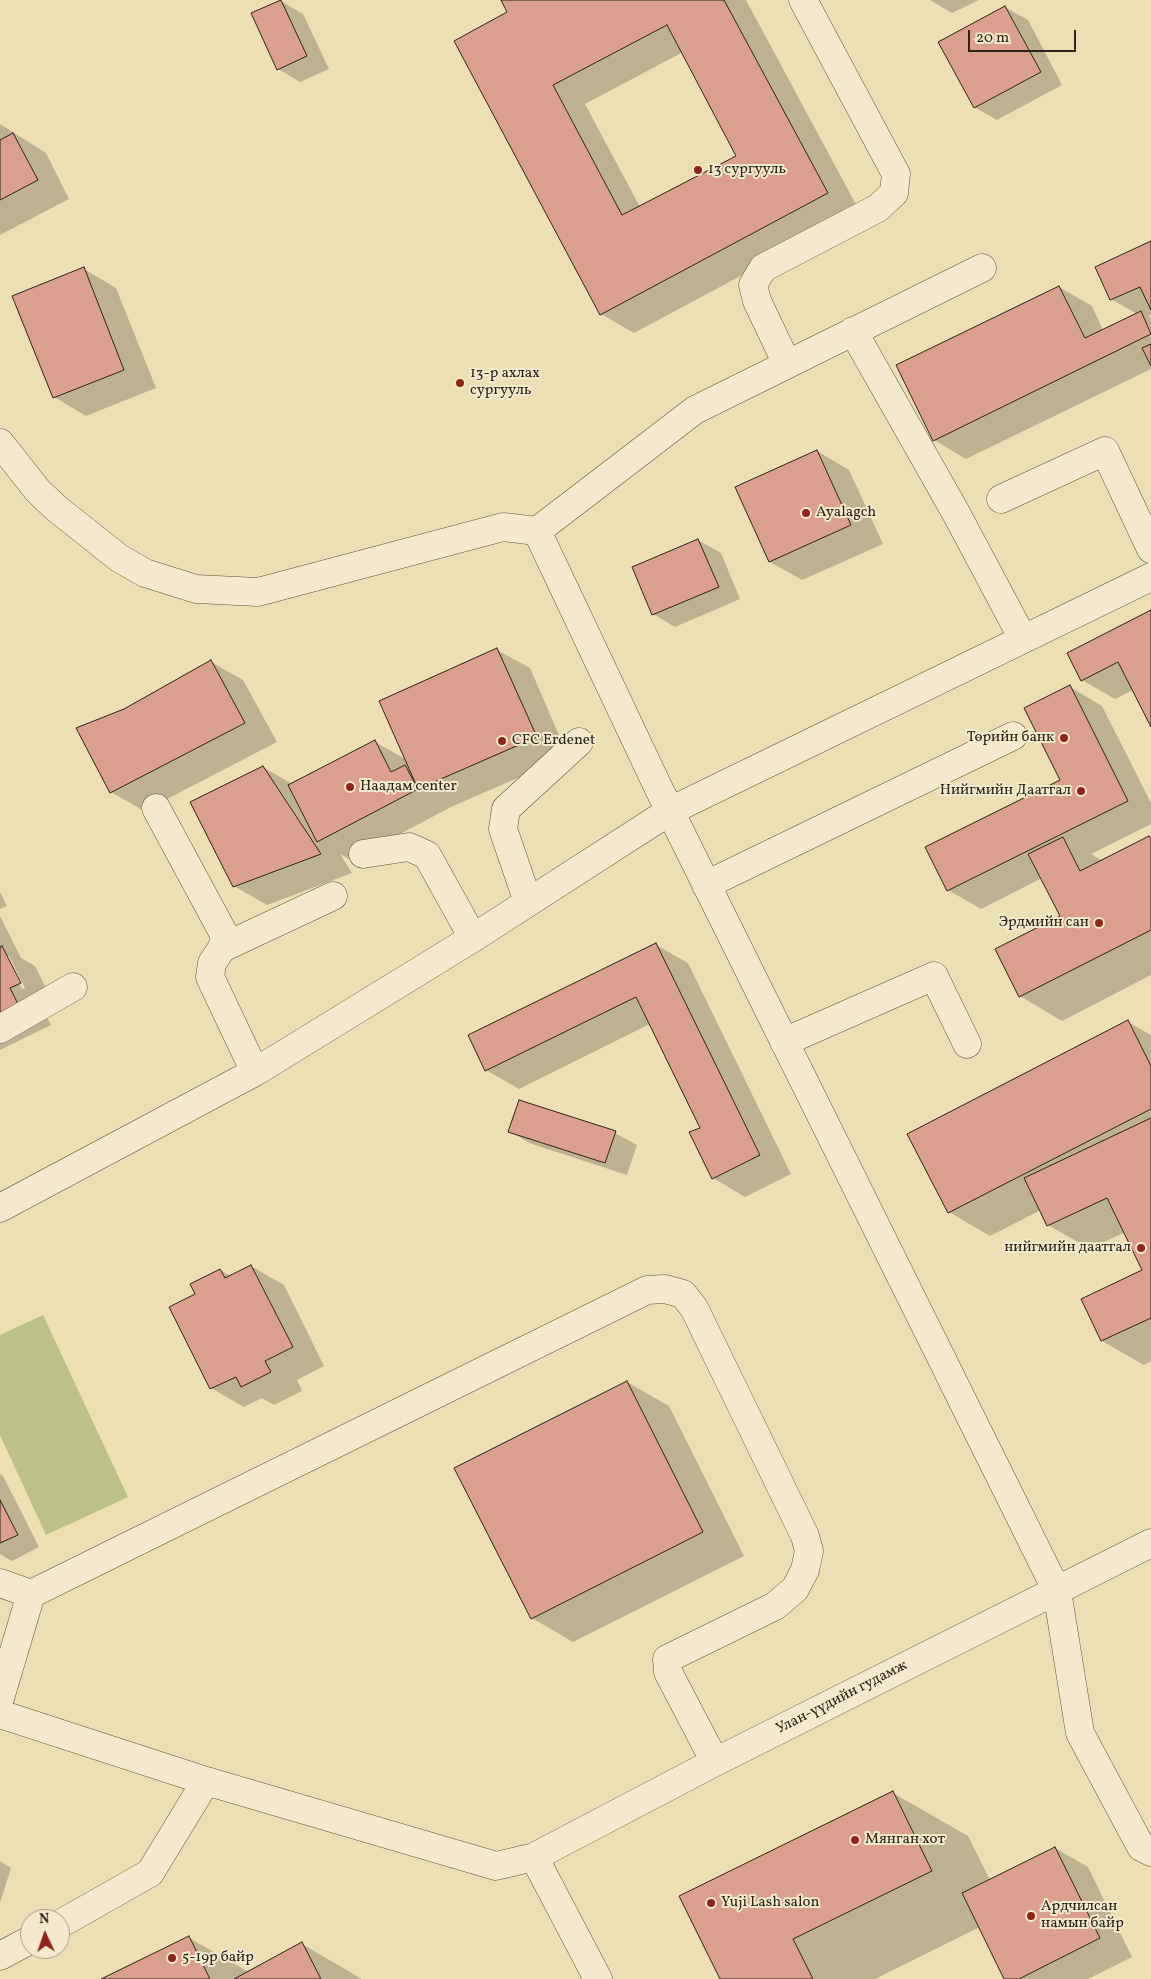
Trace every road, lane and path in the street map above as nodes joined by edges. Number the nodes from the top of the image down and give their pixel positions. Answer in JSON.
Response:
{"nodes":[{"id":1,"x":803,"y":0,"type":"edge"},
{"id":2,"x":982,"y":268,"type":"dead end"},
{"id":3,"x":853,"y":331,"type":"junction"},
{"id":4,"x":787,"y":364,"type":"junction"},
{"id":5,"x":0,"y":444,"type":"edge"},
{"id":6,"x":1001,"y":499,"type":"dead end"},
{"id":7,"x":537,"y":531,"type":"junction"},
{"id":8,"x":1151,"y":549,"type":"edge"},
{"id":9,"x":1151,"y":577,"type":"edge"},
{"id":10,"x":1024,"y":639,"type":"junction"},
{"id":11,"x":1013,"y":736,"type":"dead end"},
{"id":12,"x":579,"y":742,"type":"dead end"},
{"id":13,"x":156,"y":808,"type":"dead end"},
{"id":14,"x":670,"y":812,"type":"junction"},
{"id":15,"x":363,"y":854,"type":"dead end"},
{"id":16,"x":706,"y":885,"type":"junction"},
{"id":17,"x":333,"y":896,"type":"dead end"},
{"id":18,"x":528,"y":902,"type":"junction"},
{"id":19,"x":473,"y":938,"type":"junction"},
{"id":20,"x":222,"y":948,"type":"junction"},
{"id":21,"x":74,"y":987,"type":"dead end"},
{"id":22,"x":0,"y":1029,"type":"edge"},
{"id":23,"x":784,"y":1042,"type":"junction"},
{"id":24,"x":966,"y":1044,"type":"dead end"},
{"id":25,"x":255,"y":1072,"type":"junction"},
{"id":26,"x":0,"y":1208,"type":"edge"},
{"id":27,"x":1151,"y":1543,"type":"edge"},
{"id":28,"x":0,"y":1583,"type":"edge"},
{"id":29,"x":1057,"y":1590,"type":"junction"},
{"id":30,"x":31,"y":1594,"type":"junction"},
{"id":31,"x":0,"y":1698,"type":"edge"},
{"id":32,"x":0,"y":1714,"type":"edge"},
{"id":33,"x":716,"y":1762,"type":"junction"},
{"id":34,"x":206,"y":1781,"type":"junction"},
{"id":35,"x":1151,"y":1852,"type":"edge"},
{"id":36,"x":534,"y":1857,"type":"junction"},
{"id":37,"x":70,"y":1918,"type":"edge"},
{"id":38,"x":20,"y":1945,"type":"edge"},
{"id":39,"x":0,"y":1956,"type":"edge"},
{"id":40,"x":598,"y":1979,"type":"edge"}],
"edges":[{"from":1,"to":4,"type":"street"},
{"from":2,"to":3,"type":"street"},
{"from":3,"to":4,"type":"street"},
{"from":3,"to":10,"type":"street"},
{"from":4,"to":7,"type":"street"},
{"from":5,"to":7,"type":"street"},
{"from":6,"to":8,"type":"street"},
{"from":7,"to":14,"type":"street"},
{"from":9,"to":10,"type":"street"},
{"from":10,"to":14,"type":"street"},
{"from":11,"to":16,"type":"street"},
{"from":12,"to":18,"type":"street"},
{"from":13,"to":20,"type":"street"},
{"from":14,"to":16,"type":"street"},
{"from":14,"to":18,"type":"street"},
{"from":15,"to":19,"type":"street"},
{"from":16,"to":23,"type":"street"},
{"from":17,"to":20,"type":"street"},
{"from":18,"to":19,"type":"street"},
{"from":19,"to":25,"type":"street"},
{"from":20,"to":25,"type":"street"},
{"from":21,"to":22,"type":"street"},
{"from":23,"to":24,"type":"street"},
{"from":23,"to":29,"type":"street"},
{"from":25,"to":26,"type":"street"},
{"from":27,"to":29,"type":"street","name":"Улан-үүдийн гудамж"},
{"from":28,"to":30,"type":"street"},
{"from":29,"to":33,"type":"street","name":"Улан-үүдийн гудамж"},
{"from":29,"to":35,"type":"street"},
{"from":30,"to":31,"type":"street"},
{"from":30,"to":33,"type":"street"},
{"from":32,"to":34,"type":"street","name":"Улан-үүдийн гудамж"},
{"from":33,"to":36,"type":"street","name":"Улан-үүдийн гудамж"},
{"from":34,"to":36,"type":"street","name":"Улан-үүдийн гудамж"},
{"from":34,"to":37,"type":"street"},
{"from":36,"to":40,"type":"street"},
{"from":38,"to":39,"type":"street"}]}
